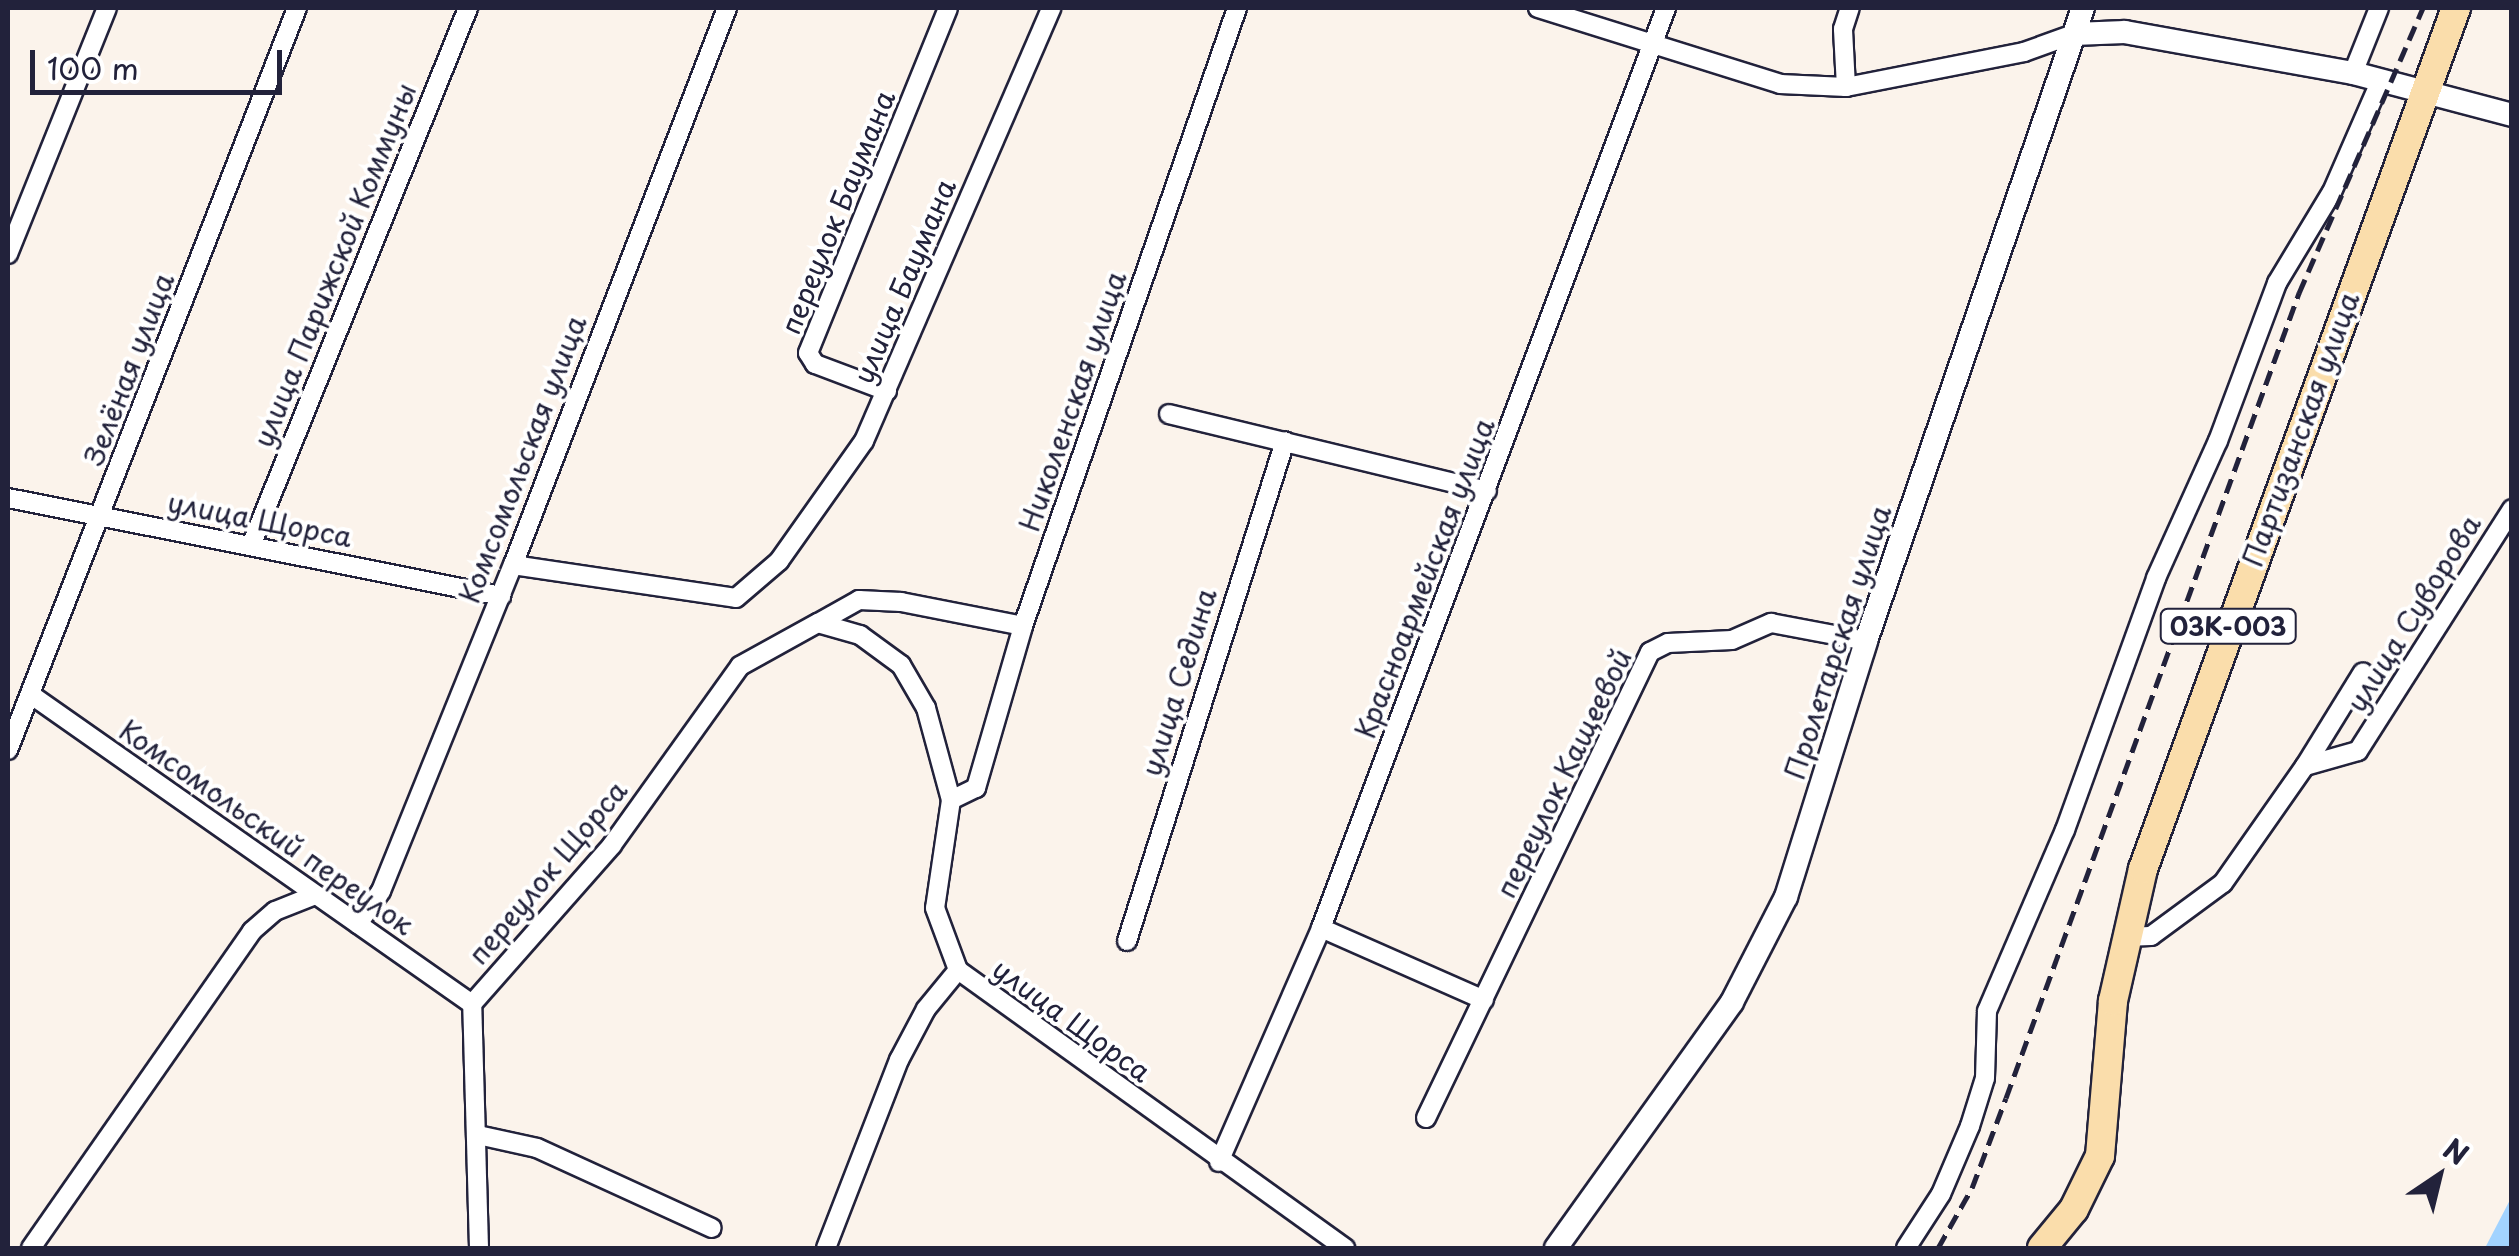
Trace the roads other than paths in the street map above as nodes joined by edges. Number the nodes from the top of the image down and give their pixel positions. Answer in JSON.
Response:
{"nodes":[{"id":1,"x":107,"y":8,"type":"edge"},
{"id":2,"x":297,"y":8,"type":"edge"},
{"id":3,"x":468,"y":8,"type":"edge"},
{"id":4,"x":727,"y":8,"type":"edge"},
{"id":5,"x":948,"y":8,"type":"edge"},
{"id":6,"x":1052,"y":8,"type":"edge"},
{"id":7,"x":1237,"y":8,"type":"edge"},
{"id":8,"x":1538,"y":8,"type":"edge"},
{"id":9,"x":1666,"y":8,"type":"edge"},
{"id":10,"x":1850,"y":8,"type":"edge"},
{"id":11,"x":2083,"y":8,"type":"edge"},
{"id":12,"x":2379,"y":8,"type":"edge"},
{"id":13,"x":2456,"y":8,"type":"edge"},
{"id":14,"x":2074,"y":34,"type":"junction"},
{"id":15,"x":1652,"y":46,"type":"junction"},
{"id":16,"x":2354,"y":73,"type":"junction"},
{"id":17,"x":2380,"y":82,"type":"junction"},
{"id":18,"x":1846,"y":86,"type":"junction"},
{"id":19,"x":2423,"y":94,"type":"junction"},
{"id":20,"x":2512,"y":115,"type":"edge"},
{"id":21,"x":8,"y":254,"type":"edge"},
{"id":22,"x":887,"y":391,"type":"junction"},
{"id":23,"x":1169,"y":414,"type":"dead end"},
{"id":24,"x":1285,"y":441,"type":"junction"},
{"id":25,"x":1487,"y":491,"type":"junction"},
{"id":26,"x":8,"y":498,"type":"edge"},
{"id":27,"x":2512,"y":509,"type":"edge"},
{"id":28,"x":100,"y":516,"type":"junction"},
{"id":29,"x":252,"y":544,"type":"junction"},
{"id":30,"x":514,"y":565,"type":"junction"},
{"id":31,"x":501,"y":596,"type":"junction"},
{"id":32,"x":818,"y":623,"type":"junction"},
{"id":33,"x":1023,"y":626,"type":"junction"},
{"id":34,"x":1866,"y":641,"type":"junction"},
{"id":35,"x":2363,"y":672,"type":"dead end"},
{"id":36,"x":30,"y":694,"type":"junction"},
{"id":37,"x":8,"y":750,"type":"edge"},
{"id":38,"x":2305,"y":766,"type":"junction"},
{"id":39,"x":951,"y":800,"type":"junction"},
{"id":40,"x":315,"y":896,"type":"junction"},
{"id":41,"x":358,"y":924,"type":"junction"},
{"id":42,"x":1322,"y":928,"type":"junction"},
{"id":43,"x":2123,"y":936,"type":"junction"},
{"id":44,"x":1127,"y":942,"type":"dead end"},
{"id":45,"x":958,"y":970,"type":"junction"},
{"id":46,"x":1484,"y":1000,"type":"junction"},
{"id":47,"x":472,"y":1004,"type":"junction"},
{"id":48,"x":1426,"y":1118,"type":"dead end"},
{"id":49,"x":478,"y":1135,"type":"junction"},
{"id":50,"x":1219,"y":1162,"type":"junction"},
{"id":51,"x":712,"y":1228,"type":"dead end"},
{"id":52,"x":31,"y":1248,"type":"edge"},
{"id":53,"x":479,"y":1248,"type":"edge"},
{"id":54,"x":826,"y":1248,"type":"edge"},
{"id":55,"x":1345,"y":1248,"type":"edge"},
{"id":56,"x":1556,"y":1248,"type":"edge"},
{"id":57,"x":1906,"y":1248,"type":"edge"},
{"id":58,"x":2042,"y":1248,"type":"edge"}],
"edges":[{"from":1,"to":21,"type":"street"},
{"from":2,"to":28,"type":"street","name":"Зелёная улица"},
{"from":3,"to":29,"type":"street","name":"улица Парижской Коммуны"},
{"from":4,"to":30,"type":"street","name":"Комсомольская улица"},
{"from":5,"to":22,"type":"street","name":"переулок Баумана"},
{"from":6,"to":22,"type":"street","name":"улица Баумана"},
{"from":7,"to":33,"type":"street","name":"Николенская улица"},
{"from":8,"to":15,"type":"street"},
{"from":9,"to":15,"type":"street","name":"Красноармейская улица"},
{"from":10,"to":18,"type":"street"},
{"from":11,"to":14,"type":"street","name":"Пролетарская улица"},
{"from":12,"to":16,"type":"street"},
{"from":13,"to":19,"type":"main road","name":"Партизанская улица","number":"03К-003"},
{"from":14,"to":16,"type":"street"},
{"from":14,"to":18,"type":"street"},
{"from":14,"to":34,"type":"street","name":"Пролетарская улица"},
{"from":15,"to":18,"type":"street"},
{"from":15,"to":25,"type":"street","name":"Красноармейская улица"},
{"from":16,"to":17,"type":"street"},
{"from":17,"to":19,"type":"street"},
{"from":17,"to":57,"type":"street"},
{"from":19,"to":20,"type":"street"},
{"from":19,"to":43,"type":"main road","name":"Партизанская улица","number":"03К-003"},
{"from":22,"to":30,"type":"street","name":"улица Баумана"},
{"from":23,"to":24,"type":"street"},
{"from":24,"to":25,"type":"street"},
{"from":24,"to":44,"type":"street","name":"улица Седина"},
{"from":25,"to":42,"type":"street","name":"Красноармейская улица"},
{"from":26,"to":28,"type":"street","name":"улица Щорса"},
{"from":27,"to":38,"type":"street","name":"улица Суворова"},
{"from":28,"to":29,"type":"street","name":"улица Щорса"},
{"from":28,"to":36,"type":"street","name":"Зелёная улица"},
{"from":29,"to":31,"type":"street","name":"улица Щорса"},
{"from":30,"to":31,"type":"street","name":"Комсомольская улица"},
{"from":31,"to":41,"type":"street","name":"Комсомольская улица"},
{"from":32,"to":33,"type":"street"},
{"from":32,"to":39,"type":"street","name":"улица Щорса"},
{"from":32,"to":47,"type":"street","name":"переулок Щорса"},
{"from":33,"to":39,"type":"street","name":"Николенская улица"},
{"from":34,"to":46,"type":"street","name":"переулок Кащеевой"},
{"from":34,"to":56,"type":"street","name":"Пролетарская улица"},
{"from":35,"to":38,"type":"street","name":"улица Суворова"},
{"from":36,"to":37,"type":"street","name":"Зелёная улица"},
{"from":36,"to":40,"type":"street","name":"Комсомольский переулок"},
{"from":38,"to":43,"type":"street","name":"улица Суворова"},
{"from":39,"to":45,"type":"street","name":"улица Щорса"},
{"from":40,"to":41,"type":"street","name":"Комсомольский переулок"},
{"from":40,"to":52,"type":"street"},
{"from":41,"to":47,"type":"street","name":"Комсомольский переулок"},
{"from":42,"to":46,"type":"street"},
{"from":42,"to":50,"type":"street","name":"Красноармейская улица"},
{"from":43,"to":58,"type":"main road","name":"Партизанская улица","number":"03К-003"},
{"from":45,"to":50,"type":"street","name":"улица Щорса"},
{"from":45,"to":54,"type":"street"},
{"from":46,"to":48,"type":"street","name":"переулок Кащеевой"},
{"from":47,"to":49,"type":"street","name":"переулок Щорса"},
{"from":49,"to":51,"type":"street"},
{"from":49,"to":53,"type":"street","name":"переулок Щорса"},
{"from":50,"to":55,"type":"street","name":"улица Щорса"}]}
